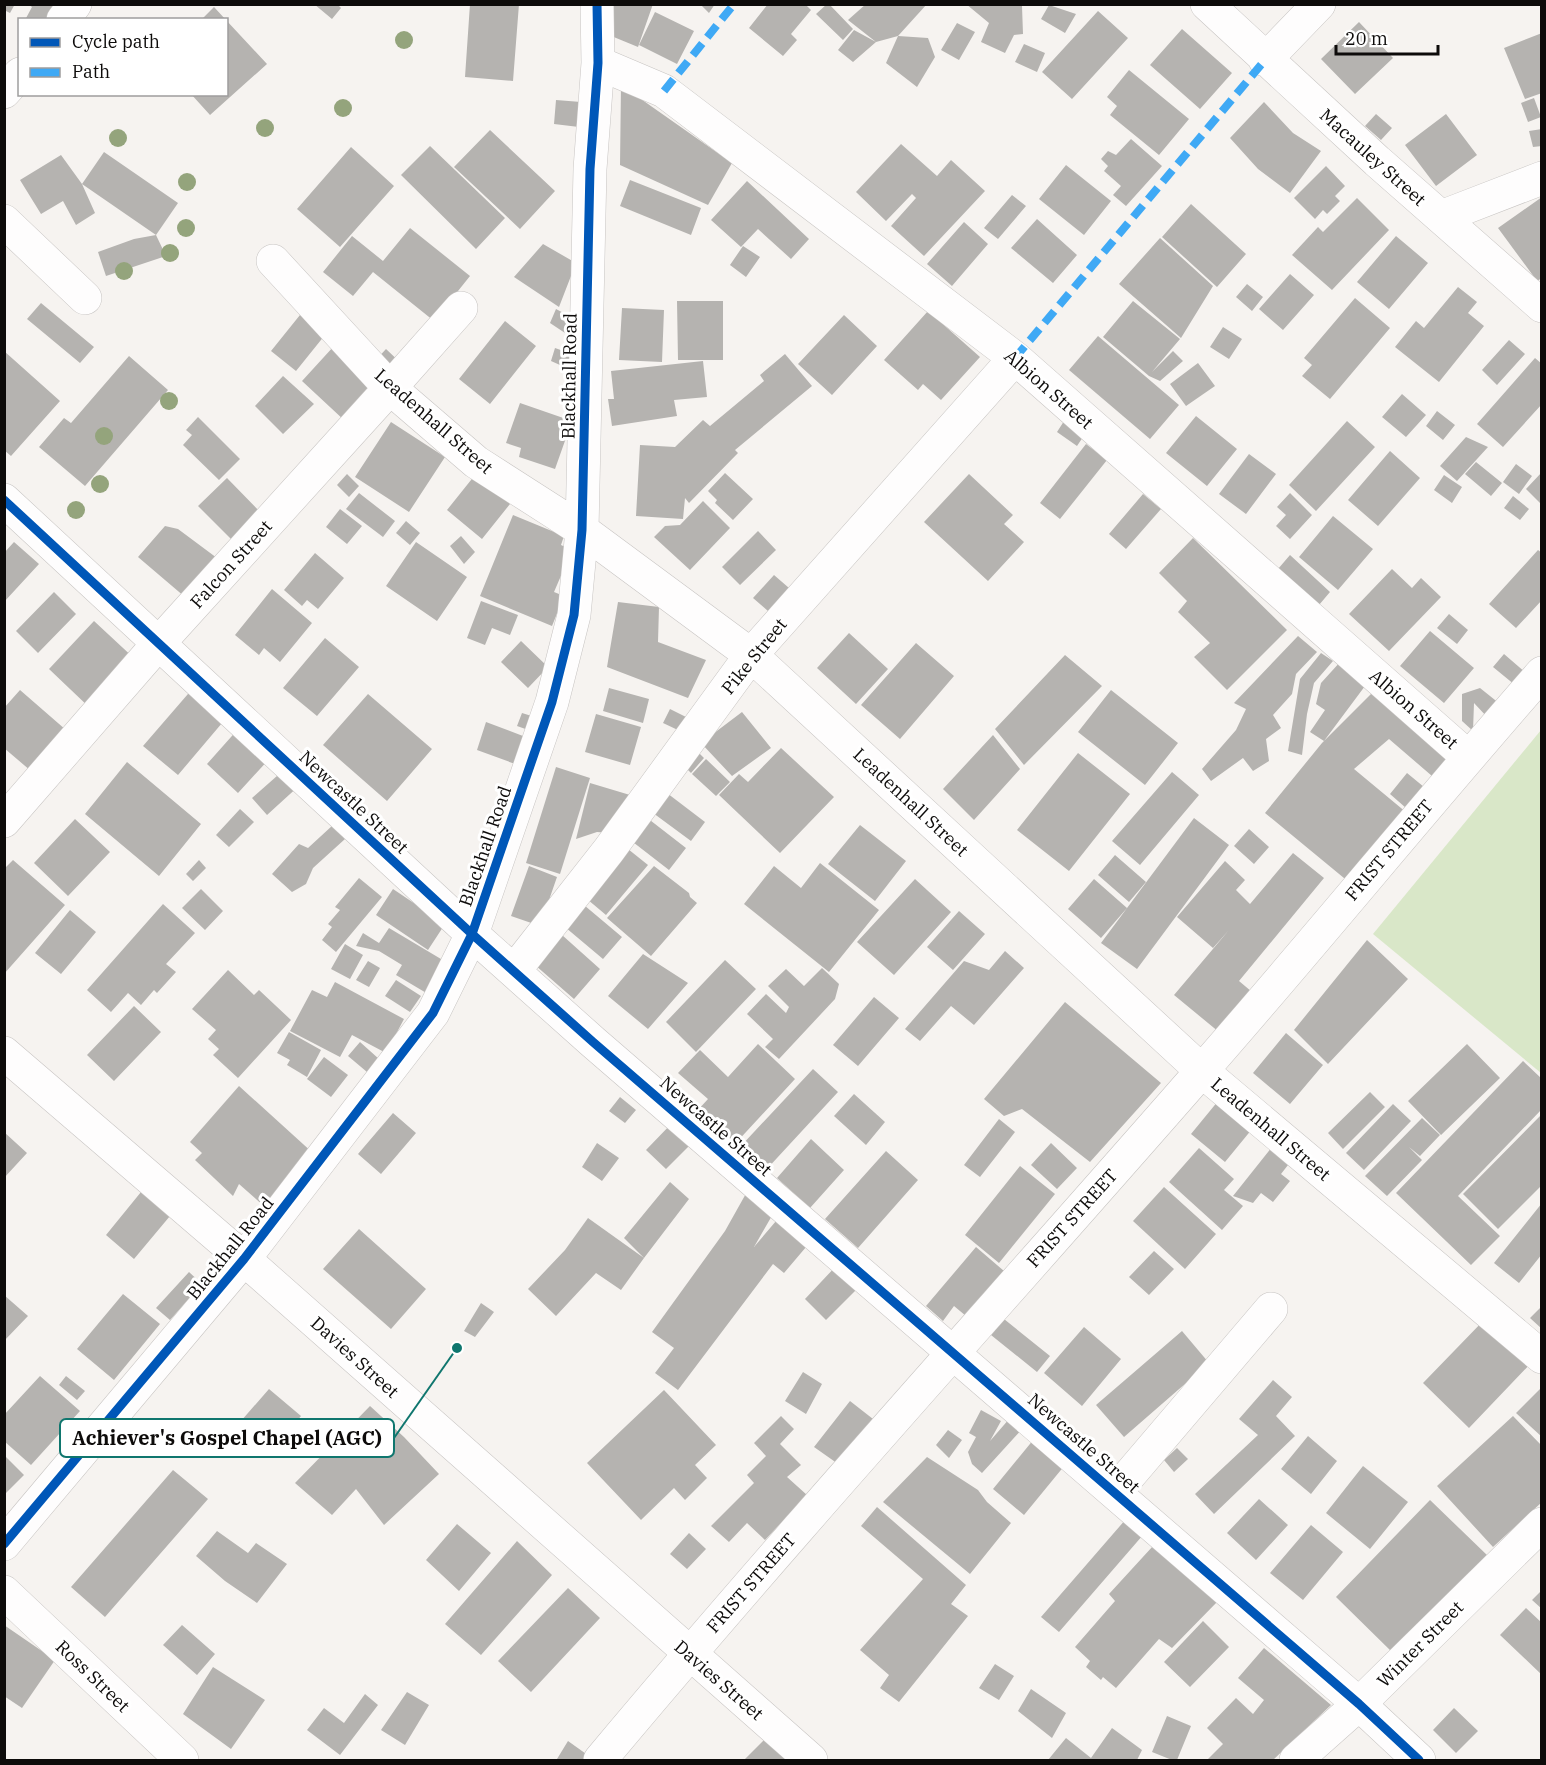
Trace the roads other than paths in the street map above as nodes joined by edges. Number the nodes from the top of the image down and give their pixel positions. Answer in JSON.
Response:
{"nodes":[{"id":1,"x":75,"y":4,"type":"edge"},
{"id":2,"x":597,"y":4,"type":"edge"},
{"id":3,"x":1207,"y":4,"type":"edge"},
{"id":4,"x":1319,"y":4,"type":"edge"},
{"id":5,"x":64,"y":18,"type":"edge"},
{"id":6,"x":1265,"y":60,"type":"junction"},
{"id":7,"x":598,"y":63,"type":"junction"},
{"id":8,"x":18,"y":76,"type":"edge"},
{"id":9,"x":4,"y":92,"type":"edge"},
{"id":10,"x":1542,"y":178,"type":"edge"},
{"id":11,"x":1441,"y":218,"type":"junction"},
{"id":12,"x":4,"y":221,"type":"edge"},
{"id":13,"x":273,"y":261,"type":"dead end"},
{"id":14,"x":85,"y":298,"type":"dead end"},
{"id":15,"x":1542,"y":306,"type":"edge"},
{"id":16,"x":461,"y":308,"type":"dead end"},
{"id":17,"x":1015,"y":358,"type":"junction"},
{"id":18,"x":390,"y":388,"type":"junction"},
{"id":19,"x":4,"y":500,"type":"edge"},
{"id":20,"x":582,"y":530,"type":"junction"},
{"id":21,"x":158,"y":644,"type":"junction"},
{"id":22,"x":751,"y":655,"type":"junction"},
{"id":23,"x":1542,"y":673,"type":"edge"},
{"id":24,"x":1468,"y":757,"type":"junction"},
{"id":25,"x":4,"y":821,"type":"edge"},
{"id":26,"x":472,"y":934,"type":"junction"},
{"id":27,"x":514,"y":970,"type":"junction"},
{"id":28,"x":4,"y":1053,"type":"edge"},
{"id":29,"x":1202,"y":1071,"type":"junction"},
{"id":30,"x":244,"y":1259,"type":"junction"},
{"id":31,"x":1271,"y":1309,"type":"dead end"},
{"id":32,"x":953,"y":1353,"type":"junction"},
{"id":33,"x":1542,"y":1357,"type":"edge"},
{"id":34,"x":1115,"y":1492,"type":"junction"},
{"id":35,"x":1542,"y":1524,"type":"edge"},
{"id":36,"x":4,"y":1544,"type":"edge"},
{"id":37,"x":4,"y":1592,"type":"edge"},
{"id":38,"x":689,"y":1654,"type":"junction"},
{"id":39,"x":1359,"y":1704,"type":"junction"},
{"id":40,"x":182,"y":1761,"type":"edge"},
{"id":41,"x":600,"y":1761,"type":"edge"},
{"id":42,"x":811,"y":1761,"type":"edge"},
{"id":43,"x":1296,"y":1761,"type":"edge"},
{"id":44,"x":1419,"y":1761,"type":"edge"}],
"edges":[{"from":1,"to":5,"type":"street"},
{"from":2,"to":7,"type":"street","name":"Blackhall Road"},
{"from":3,"to":6,"type":"street","name":"Macauley Street"},
{"from":4,"to":6,"type":"street"},
{"from":6,"to":11,"type":"street","name":"Macauley Street"},
{"from":7,"to":17,"type":"street","name":"Albion Street"},
{"from":7,"to":20,"type":"street","name":"Blackhall Road"},
{"from":8,"to":9,"type":"street"},
{"from":10,"to":11,"type":"street"},
{"from":11,"to":15,"type":"street","name":"Macauley Street"},
{"from":12,"to":14,"type":"street"},
{"from":13,"to":18,"type":"street","name":"Leadenhall Street"},
{"from":16,"to":18,"type":"street","name":"Falcon Street"},
{"from":17,"to":22,"type":"street","name":"Pike Street"},
{"from":17,"to":24,"type":"street","name":"Albion Street"},
{"from":18,"to":20,"type":"street","name":"Leadenhall Street"},
{"from":18,"to":21,"type":"street","name":"Falcon Street"},
{"from":19,"to":21,"type":"street","name":"Newcastle Street"},
{"from":20,"to":22,"type":"street","name":"Leadenhall Street"},
{"from":20,"to":26,"type":"street","name":"Blackhall Road"},
{"from":21,"to":25,"type":"street","name":"Falcon Street"},
{"from":21,"to":26,"type":"street","name":"Newcastle Street"},
{"from":22,"to":27,"type":"street","name":"Pike Street"},
{"from":22,"to":29,"type":"street","name":"Leadenhall Street"},
{"from":23,"to":24,"type":"street","name":"FRIST STREET"},
{"from":24,"to":29,"type":"street","name":"FRIST STREET"},
{"from":26,"to":27,"type":"street","name":"Newcastle Street"},
{"from":26,"to":30,"type":"street","name":"Blackhall Road"},
{"from":27,"to":32,"type":"street","name":"Newcastle Street"},
{"from":28,"to":30,"type":"street","name":"Davies Street"},
{"from":29,"to":32,"type":"street","name":"FRIST STREET"},
{"from":29,"to":33,"type":"street","name":"Leadenhall Street"},
{"from":30,"to":36,"type":"street","name":"Blackhall Road"},
{"from":30,"to":38,"type":"street","name":"Davies Street"},
{"from":31,"to":34,"type":"street"},
{"from":32,"to":34,"type":"street","name":"Newcastle Street"},
{"from":32,"to":38,"type":"street","name":"FRIST STREET"},
{"from":34,"to":39,"type":"street","name":"Newcastle Street"},
{"from":35,"to":39,"type":"street","name":"Winter Street"},
{"from":37,"to":40,"type":"street","name":"Ross Street"},
{"from":38,"to":41,"type":"street","name":"FRIST STREET"},
{"from":38,"to":42,"type":"street","name":"Davies Street"},
{"from":39,"to":43,"type":"street","name":"Winter Street"},
{"from":39,"to":44,"type":"street","name":"Newcastle Street"}]}
